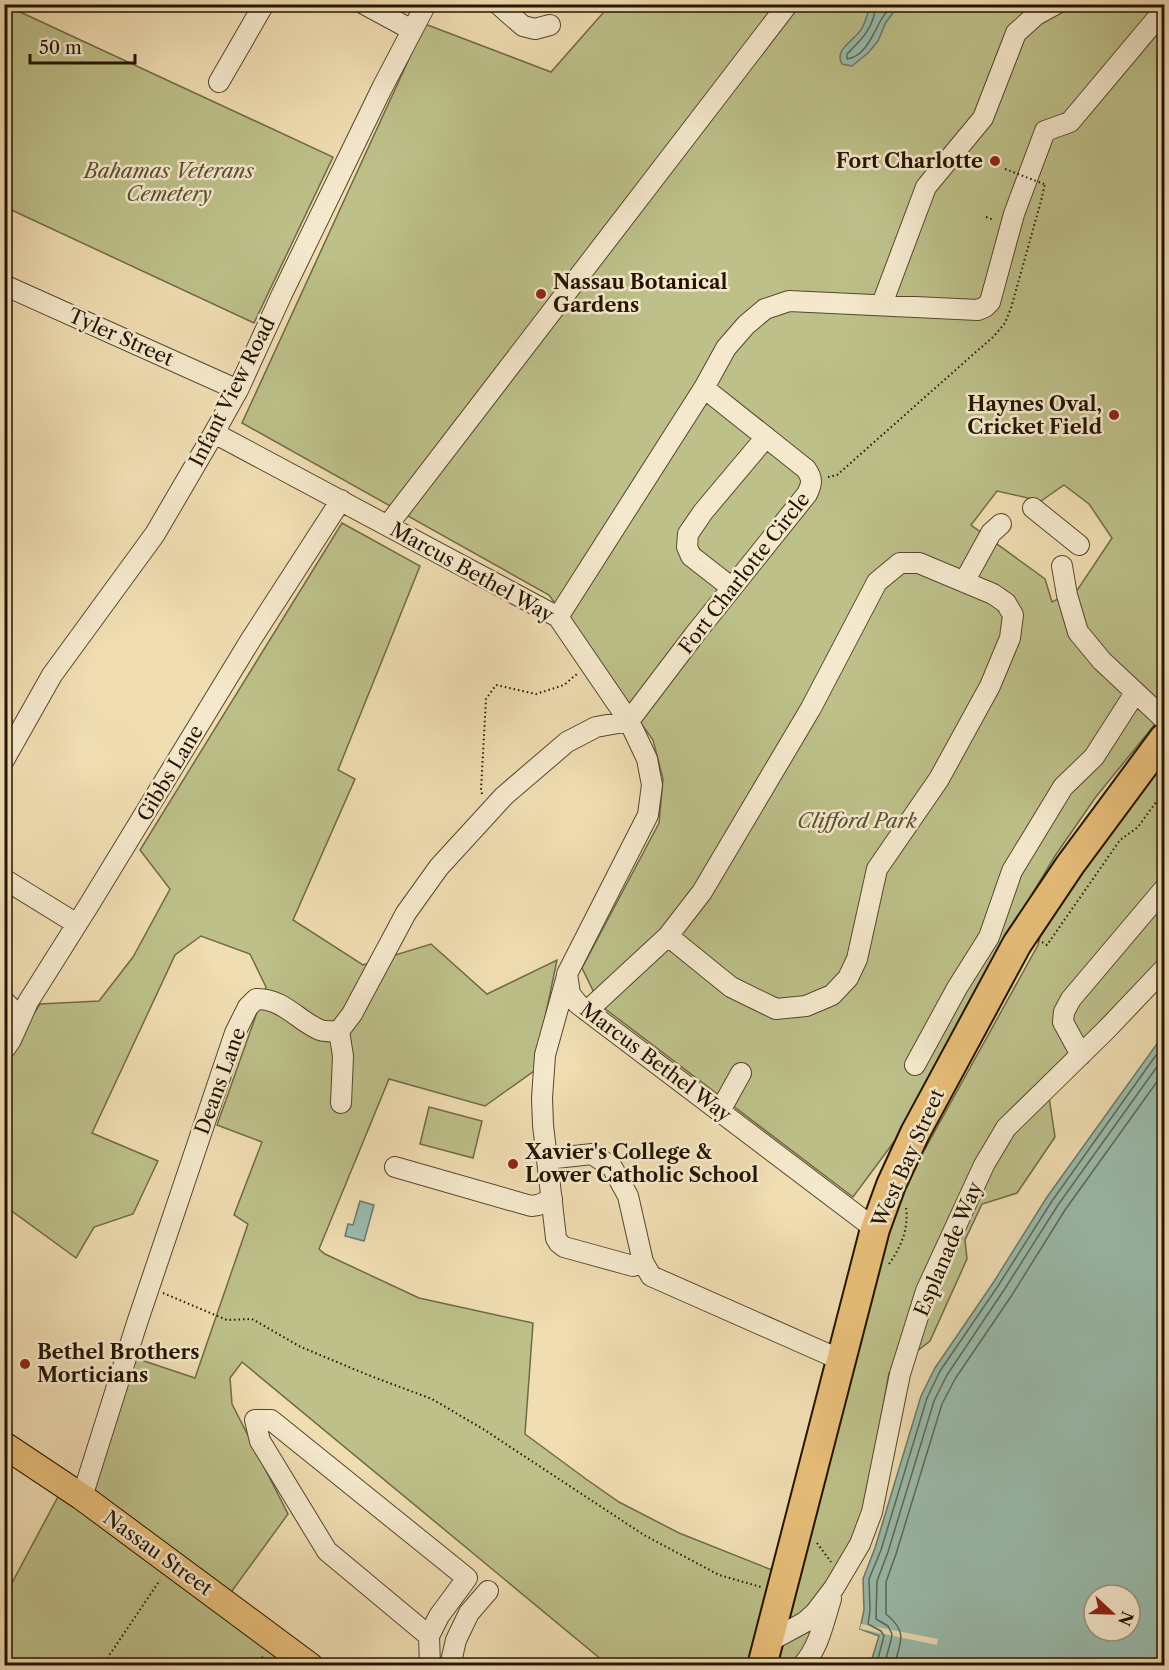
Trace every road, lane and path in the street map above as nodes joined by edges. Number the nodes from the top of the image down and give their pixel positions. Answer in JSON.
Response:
{"nodes":[{"id":1,"x":264,"y":4,"type":"edge"},
{"id":2,"x":364,"y":4,"type":"edge"},
{"id":3,"x":426,"y":4,"type":"edge"},
{"id":4,"x":498,"y":4,"type":"edge"},
{"id":5,"x":788,"y":4,"type":"edge"},
{"id":6,"x":1056,"y":4,"type":"edge"},
{"id":7,"x":1164,"y":10,"type":"edge"},
{"id":8,"x":550,"y":25,"type":"dead end"},
{"id":9,"x":412,"y":30,"type":"junction"},
{"id":10,"x":219,"y":82,"type":"dead end"},
{"id":11,"x":1005,"y":169,"type":"dead end"},
{"id":12,"x":1044,"y":184,"type":"dead end"},
{"id":13,"x":4,"y":285,"type":"edge"},
{"id":14,"x":882,"y":304,"type":"junction"},
{"id":15,"x":704,"y":388,"type":"junction"},
{"id":16,"x":238,"y":390,"type":"junction"},
{"id":17,"x":214,"y":433,"type":"junction"},
{"id":18,"x":766,"y":437,"type":"junction"},
{"id":19,"x":341,"y":500,"type":"junction"},
{"id":20,"x":1033,"y":508,"type":"dead end"},
{"id":21,"x":1001,"y":524,"type":"dead end"},
{"id":22,"x":388,"y":525,"type":"junction"},
{"id":23,"x":1079,"y":545,"type":"dead end"},
{"id":24,"x":1062,"y":566,"type":"dead end"},
{"id":25,"x":963,"y":582,"type":"junction"},
{"id":26,"x":732,"y":588,"type":"junction"},
{"id":27,"x":558,"y":617,"type":"junction"},
{"id":28,"x":589,"y":663,"type":"junction"},
{"id":29,"x":1135,"y":693,"type":"junction"},
{"id":30,"x":1164,"y":719,"type":"edge"},
{"id":31,"x":629,"y":721,"type":"junction"},
{"id":32,"x":1164,"y":738,"type":"edge"},
{"id":33,"x":4,"y":760,"type":"edge"},
{"id":34,"x":1164,"y":791,"type":"edge"},
{"id":35,"x":489,"y":812,"type":"junction"},
{"id":36,"x":4,"y":879,"type":"edge"},
{"id":37,"x":1164,"y":892,"type":"edge"},
{"id":38,"x":78,"y":924,"type":"junction"},
{"id":39,"x":668,"y":936,"type":"junction"},
{"id":40,"x":1036,"y":939,"type":"dead end"},
{"id":41,"x":1164,"y":969,"type":"edge"},
{"id":42,"x":567,"y":974,"type":"junction"},
{"id":43,"x":4,"y":1001,"type":"edge"},
{"id":44,"x":587,"y":1011,"type":"junction"},
{"id":45,"x":21,"y":1018,"type":"junction"},
{"id":46,"x":339,"y":1031,"type":"junction"},
{"id":47,"x":4,"y":1050,"type":"edge"},
{"id":48,"x":1081,"y":1055,"type":"junction"},
{"id":49,"x":915,"y":1065,"type":"dead end"},
{"id":50,"x":741,"y":1073,"type":"dead end"},
{"id":51,"x":341,"y":1103,"type":"dead end"},
{"id":52,"x":720,"y":1111,"type":"junction"},
{"id":53,"x":547,"y":1159,"type":"junction"},
{"id":54,"x":395,"y":1167,"type":"dead end"},
{"id":55,"x":552,"y":1199,"type":"junction"},
{"id":56,"x":904,"y":1202,"type":"dead end"},
{"id":57,"x":874,"y":1229,"type":"junction"},
{"id":58,"x":643,"y":1262,"type":"junction"},
{"id":59,"x":885,"y":1269,"type":"dead end"},
{"id":60,"x":150,"y":1287,"type":"junction"},
{"id":61,"x":841,"y":1360,"type":"junction"},
{"id":62,"x":4,"y":1445,"type":"edge"},
{"id":63,"x":82,"y":1497,"type":"junction"},
{"id":64,"x":815,"y":1540,"type":"dead end"},
{"id":65,"x":171,"y":1563,"type":"junction"},
{"id":66,"x":838,"y":1582,"type":"junction"},
{"id":67,"x":488,"y":1591,"type":"dead end"},
{"id":68,"x":781,"y":1593,"type":"junction"},
{"id":69,"x":429,"y":1636,"type":"junction"},
{"id":70,"x":765,"y":1654,"type":"edge"},
{"id":71,"x":102,"y":1665,"type":"edge"},
{"id":72,"x":310,"y":1665,"type":"edge"},
{"id":73,"x":430,"y":1665,"type":"edge"},
{"id":74,"x":450,"y":1665,"type":"edge"},
{"id":75,"x":802,"y":1665,"type":"edge"}],
"edges":[{"from":1,"to":10,"type":"street"},
{"from":2,"to":9,"type":"street"},
{"from":3,"to":9,"type":"street","name":"Infant View Road"},
{"from":4,"to":8,"type":"street"},
{"from":5,"to":22,"type":"street"},
{"from":6,"to":14,"type":"street"},
{"from":7,"to":14,"type":"street"},
{"from":9,"to":16,"type":"street","name":"Infant View Road"},
{"from":11,"to":12,"type":"path","bridge":true},
{"from":13,"to":16,"type":"street","name":"Tyler Street"},
{"from":14,"to":15,"type":"street"},
{"from":15,"to":18,"type":"street","name":"Fort Charlotte Circle"},
{"from":15,"to":27,"type":"street"},
{"from":16,"to":17,"type":"street","name":"Infant View Road"},
{"from":17,"to":19,"type":"street","name":"Marcus Bethel Way"},
{"from":17,"to":33,"type":"street","name":"Infant View Road"},
{"from":18,"to":26,"type":"street"},
{"from":18,"to":26,"type":"street","name":"Fort Charlotte Circle"},
{"from":19,"to":22,"type":"street","name":"Marcus Bethel Way"},
{"from":19,"to":38,"type":"street","name":"Gibbs Lane"},
{"from":20,"to":23,"type":"street"},
{"from":21,"to":25,"type":"street"},
{"from":22,"to":27,"type":"street","name":"Marcus Bethel Way"},
{"from":24,"to":29,"type":"street"},
{"from":25,"to":39,"type":"street"},
{"from":25,"to":39,"type":"street"},
{"from":26,"to":31,"type":"street","name":"Fort Charlotte Circle"},
{"from":27,"to":28,"type":"street","name":"Marcus Bethel Way"},
{"from":28,"to":31,"type":"street","name":"Marcus Bethel Way"},
{"from":28,"to":35,"type":"path"},
{"from":29,"to":30,"type":"street"},
{"from":29,"to":49,"type":"street"},
{"from":31,"to":35,"type":"street"},
{"from":31,"to":42,"type":"street","name":"Marcus Bethel Way"},
{"from":32,"to":57,"type":"highway","name":"West Bay Street"},
{"from":34,"to":40,"type":"path"},
{"from":35,"to":46,"type":"street"},
{"from":36,"to":38,"type":"street"},
{"from":37,"to":48,"type":"street"},
{"from":38,"to":45,"type":"street","name":"Gibbs Lane"},
{"from":39,"to":44,"type":"street"},
{"from":41,"to":48,"type":"street","name":"Esplanade Way"},
{"from":42,"to":44,"type":"street","name":"Marcus Bethel Way"},
{"from":42,"to":53,"type":"street"},
{"from":43,"to":45,"type":"street"},
{"from":44,"to":52,"type":"street","name":"Marcus Bethel Way"},
{"from":45,"to":47,"type":"street","name":"Gibbs Lane"},
{"from":46,"to":51,"type":"street"},
{"from":46,"to":60,"type":"street","name":"Deans Lane"},
{"from":48,"to":66,"type":"street","name":"Esplanade Way"},
{"from":50,"to":52,"type":"street"},
{"from":52,"to":57,"type":"street","name":"Marcus Bethel Way"},
{"from":53,"to":55,"type":"street"},
{"from":53,"to":58,"type":"street"},
{"from":54,"to":55,"type":"street"},
{"from":55,"to":58,"type":"street"},
{"from":56,"to":59,"type":"path"},
{"from":57,"to":61,"type":"highway","name":"West Bay Street"},
{"from":58,"to":61,"type":"street"},
{"from":60,"to":63,"type":"street","name":"Deans Lane"},
{"from":60,"to":68,"type":"path"},
{"from":61,"to":68,"type":"highway","name":"West Bay Street"},
{"from":62,"to":63,"type":"main road","name":"Nassau Street"},
{"from":63,"to":65,"type":"main road","name":"Nassau Street"},
{"from":64,"to":66,"type":"path"},
{"from":65,"to":71,"type":"path"},
{"from":65,"to":72,"type":"main road","name":"Nassau Street"},
{"from":66,"to":70,"type":"street","name":"Esplanade Way"},
{"from":66,"to":75,"type":"street","name":"Esplanade Way"},
{"from":67,"to":74,"type":"street"},
{"from":68,"to":70,"type":"highway","name":"West Bay Street"},
{"from":69,"to":69,"type":"street"},
{"from":69,"to":73,"type":"street"}]}
